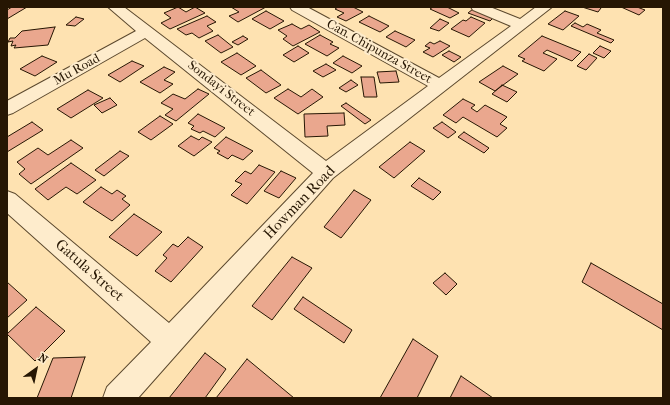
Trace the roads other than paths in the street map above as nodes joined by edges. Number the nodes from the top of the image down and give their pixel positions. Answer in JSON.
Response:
{"nodes":[{"id":1,"x":115,"y":7,"type":"edge"},
{"id":2,"x":297,"y":7,"type":"edge"},
{"id":3,"x":478,"y":7,"type":"edge"},
{"id":4,"x":545,"y":7,"type":"edge"},
{"id":5,"x":522,"y":25,"type":"junction"},
{"id":6,"x":147,"y":31,"type":"junction"},
{"id":7,"x":441,"y":86,"type":"junction"},
{"id":8,"x":7,"y":108,"type":"edge"},
{"id":9,"x":326,"y":172,"type":"junction"},
{"id":10,"x":7,"y":200,"type":"edge"},
{"id":11,"x":170,"y":341,"type":"junction"},
{"id":12,"x":118,"y":398,"type":"edge"}],
"edges":[{"from":1,"to":6,"type":"street","name":"Sondayi Street"},
{"from":2,"to":7,"type":"street","name":"Can. Chipunza Street"},
{"from":3,"to":5,"type":"street"},
{"from":4,"to":5,"type":"street","name":"Howman Road"},
{"from":5,"to":7,"type":"street","name":"Howman Road"},
{"from":6,"to":8,"type":"street","name":"Mu Road"},
{"from":6,"to":9,"type":"street","name":"Sondayi Street"},
{"from":7,"to":9,"type":"street","name":"Howman Road"},
{"from":9,"to":11,"type":"street","name":"Howman Road"},
{"from":10,"to":11,"type":"street","name":"Gatula Street"},
{"from":11,"to":12,"type":"street","name":"Howman Road"}]}
